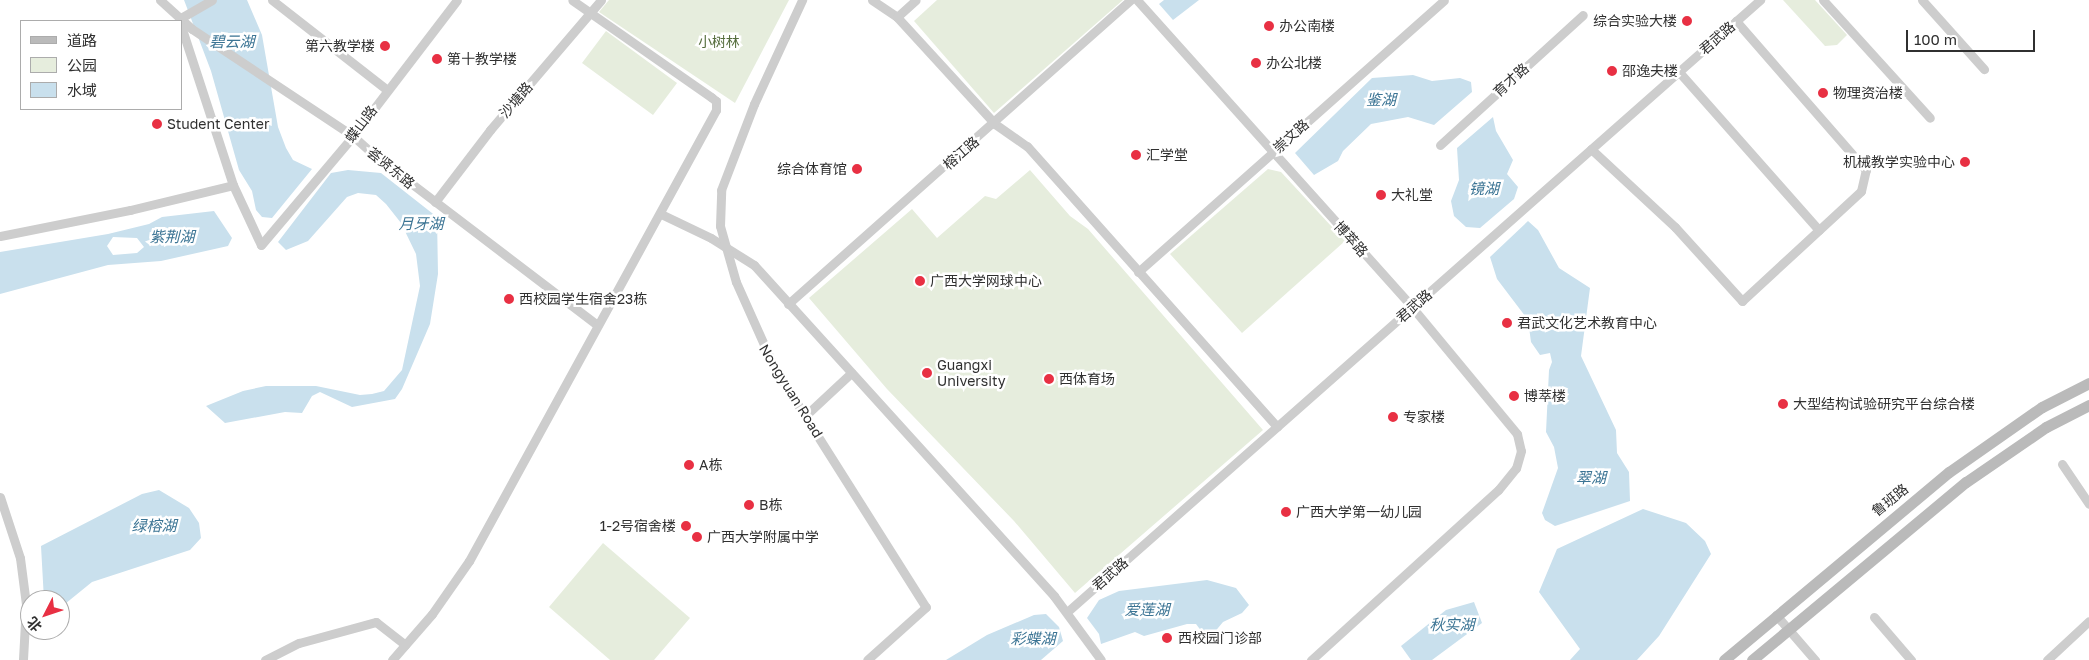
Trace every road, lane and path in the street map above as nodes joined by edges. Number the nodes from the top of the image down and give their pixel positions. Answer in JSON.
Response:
{"nodes":[{"id":1,"x":160,"y":0,"type":"edge"},
{"id":2,"x":212,"y":0,"type":"edge"},
{"id":3,"x":272,"y":0,"type":"edge"},
{"id":4,"x":457,"y":0,"type":"edge"},
{"id":5,"x":572,"y":0,"type":"edge"},
{"id":6,"x":601,"y":0,"type":"edge"},
{"id":7,"x":802,"y":0,"type":"edge"},
{"id":8,"x":872,"y":0,"type":"edge"},
{"id":9,"x":916,"y":0,"type":"edge"},
{"id":10,"x":1131,"y":0,"type":"edge"},
{"id":11,"x":1137,"y":0,"type":"edge"},
{"id":12,"x":1444,"y":0,"type":"edge"},
{"id":13,"x":1760,"y":0,"type":"edge"},
{"id":14,"x":1823,"y":0,"type":"edge"},
{"id":15,"x":1922,"y":0,"type":"edge"},
{"id":16,"x":591,"y":13,"type":"junction"},
{"id":17,"x":1583,"y":15,"type":"dead end"},
{"id":18,"x":897,"y":17,"type":"junction"},
{"id":19,"x":182,"y":20,"type":"edge"},
{"id":20,"x":1736,"y":21,"type":"junction"},
{"id":21,"x":1984,"y":69,"type":"dead end"},
{"id":22,"x":1679,"y":72,"type":"junction"},
{"id":23,"x":387,"y":90,"type":"junction"},
{"id":24,"x":1930,"y":118,"type":"dead end"},
{"id":25,"x":995,"y":124,"type":"junction"},
{"id":26,"x":353,"y":136,"type":"junction"},
{"id":27,"x":1440,"y":145,"type":"dead end"},
{"id":28,"x":1591,"y":149,"type":"junction"},
{"id":29,"x":1274,"y":152,"type":"junction"},
{"id":30,"x":234,"y":185,"type":"junction"},
{"id":31,"x":434,"y":202,"type":"junction"},
{"id":32,"x":661,"y":214,"type":"junction"},
{"id":33,"x":1819,"y":230,"type":"junction"},
{"id":34,"x":0,"y":236,"type":"edge"},
{"id":35,"x":1138,"y":272,"type":"junction"},
{"id":36,"x":788,"y":304,"type":"junction"},
{"id":37,"x":1412,"y":308,"type":"junction"},
{"id":38,"x":597,"y":325,"type":"junction"},
{"id":39,"x":851,"y":373,"type":"junction"},
{"id":40,"x":2089,"y":383,"type":"edge"},
{"id":41,"x":2089,"y":405,"type":"edge"},
{"id":42,"x":806,"y":415,"type":"junction"},
{"id":43,"x":1277,"y":427,"type":"junction"},
{"id":44,"x":2062,"y":464,"type":"dead end"},
{"id":45,"x":0,"y":497,"type":"edge"},
{"id":46,"x":2089,"y":504,"type":"edge"},
{"id":47,"x":1067,"y":612,"type":"junction"},
{"id":48,"x":1776,"y":615,"type":"junction"},
{"id":49,"x":1874,"y":617,"type":"dead end"},
{"id":50,"x":2089,"y":621,"type":"edge"},
{"id":51,"x":1789,"y":629,"type":"junction"},
{"id":52,"x":405,"y":645,"type":"junction"},
{"id":53,"x":23,"y":660,"type":"edge"},
{"id":54,"x":265,"y":660,"type":"edge"},
{"id":55,"x":392,"y":660,"type":"edge"},
{"id":56,"x":867,"y":660,"type":"edge"},
{"id":57,"x":1100,"y":660,"type":"edge"},
{"id":58,"x":1311,"y":660,"type":"edge"},
{"id":59,"x":1724,"y":660,"type":"edge"},
{"id":60,"x":1752,"y":660,"type":"edge"},
{"id":61,"x":1815,"y":660,"type":"edge"},
{"id":62,"x":1911,"y":660,"type":"edge"},
{"id":63,"x":2047,"y":660,"type":"edge"}],
"edges":[{"from":1,"to":19,"type":"street","name":"荟贤东路"},
{"from":2,"to":19,"type":"street"},
{"from":3,"to":23,"type":"street"},
{"from":4,"to":23,"type":"street","name":"蝶山路"},
{"from":5,"to":16,"type":"street"},
{"from":6,"to":16,"type":"street","name":"沙塘路"},
{"from":7,"to":42,"type":"street","name":"Nongyuan Road","bridge":true},
{"from":8,"to":18,"type":"street"},
{"from":9,"to":18,"type":"street"},
{"from":10,"to":25,"type":"street","name":"榕江路"},
{"from":11,"to":29,"type":"street","name":"博萃路"},
{"from":12,"to":29,"type":"street","name":"崇文路"},
{"from":13,"to":20,"type":"street","name":"君武路"},
{"from":14,"to":24,"type":"street"},
{"from":15,"to":21,"type":"street"},
{"from":16,"to":31,"type":"street","name":"沙塘路"},
{"from":16,"to":32,"type":"street"},
{"from":17,"to":27,"type":"street","name":"育才路"},
{"from":18,"to":25,"type":"street"},
{"from":19,"to":26,"type":"street","name":"荟贤东路"},
{"from":19,"to":30,"type":"street"},
{"from":20,"to":22,"type":"street","name":"君武路"},
{"from":20,"to":33,"type":"street"},
{"from":22,"to":28,"type":"street","name":"君武路"},
{"from":22,"to":33,"type":"street"},
{"from":23,"to":26,"type":"street","name":"蝶山路"},
{"from":25,"to":35,"type":"street"},
{"from":25,"to":36,"type":"street","name":"榕江路"},
{"from":26,"to":30,"type":"street","name":"蝶山路"},
{"from":26,"to":31,"type":"street","name":"荟贤东路"},
{"from":28,"to":33,"type":"street"},
{"from":28,"to":37,"type":"street","name":"君武路"},
{"from":29,"to":35,"type":"street","name":"崇文路"},
{"from":29,"to":37,"type":"street","name":"博萃路"},
{"from":30,"to":34,"type":"street"},
{"from":31,"to":38,"type":"street","name":"荟贤东路"},
{"from":32,"to":36,"type":"street"},
{"from":32,"to":38,"type":"street"},
{"from":35,"to":43,"type":"street"},
{"from":36,"to":39,"type":"street"},
{"from":37,"to":43,"type":"street","name":"君武路"},
{"from":37,"to":58,"type":"street","name":"博萃路"},
{"from":38,"to":52,"type":"street"},
{"from":39,"to":42,"type":"street"},
{"from":39,"to":47,"type":"street"},
{"from":40,"to":48,"type":"main road","name":"鲁班路"},
{"from":41,"to":51,"type":"main road"},
{"from":42,"to":56,"type":"street","name":"Nongyuan Road"},
{"from":43,"to":47,"type":"street","name":"君武路"},
{"from":44,"to":46,"type":"street"},
{"from":45,"to":53,"type":"street"},
{"from":47,"to":57,"type":"street"},
{"from":48,"to":51,"type":"street"},
{"from":48,"to":59,"type":"main road","name":"鲁班路"},
{"from":49,"to":62,"type":"street"},
{"from":50,"to":63,"type":"street"},
{"from":51,"to":60,"type":"main road"},
{"from":51,"to":61,"type":"street"},
{"from":52,"to":54,"type":"street"},
{"from":52,"to":55,"type":"street"}]}
